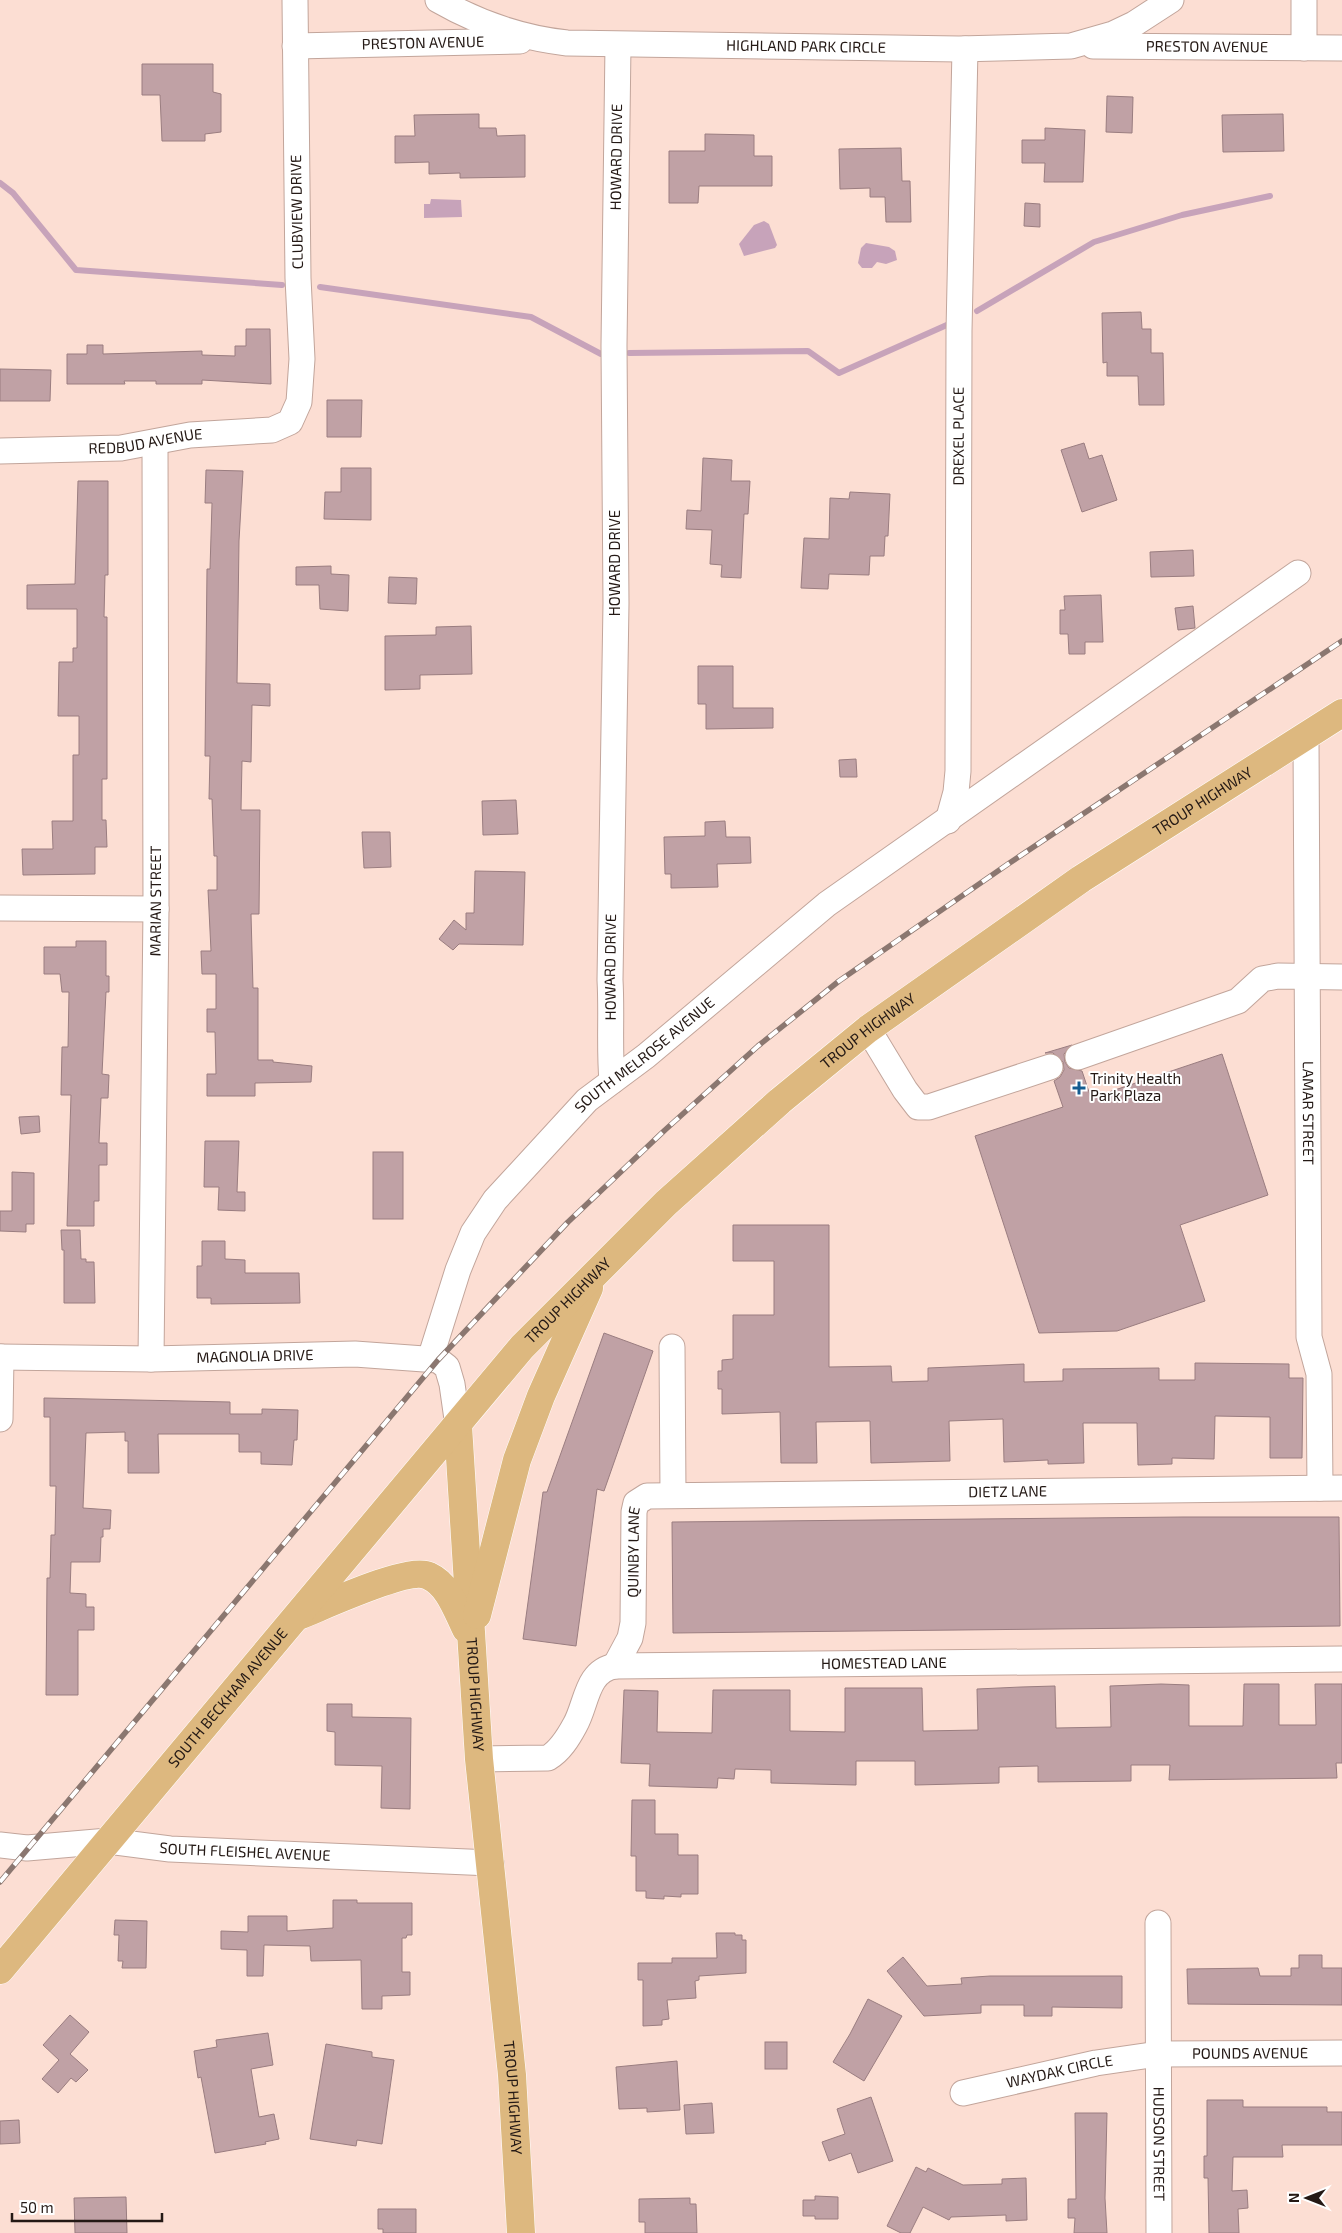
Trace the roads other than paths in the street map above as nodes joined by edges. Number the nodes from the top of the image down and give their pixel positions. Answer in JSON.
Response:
{"nodes":[{"id":1,"x":295,"y":0,"type":"edge"},
{"id":2,"x":438,"y":0,"type":"edge"},
{"id":3,"x":1171,"y":0,"type":"edge"},
{"id":4,"x":1304,"y":0,"type":"edge"},
{"id":5,"x":549,"y":41,"type":"junction"},
{"id":6,"x":618,"y":45,"type":"junction"},
{"id":7,"x":295,"y":46,"type":"junction"},
{"id":8,"x":1071,"y":46,"type":"junction"},
{"id":9,"x":1304,"y":48,"type":"junction"},
{"id":10,"x":1342,"y":48,"type":"edge"},
{"id":11,"x":965,"y":49,"type":"junction"},
{"id":12,"x":290,"y":422,"type":"joint"},
{"id":13,"x":155,"y":443,"type":"junction"},
{"id":14,"x":0,"y":451,"type":"edge"},
{"id":15,"x":1298,"y":573,"type":"dead end"},
{"id":16,"x":1342,"y":713,"type":"edge"},
{"id":17,"x":1306,"y":738,"type":"junction"},
{"id":18,"x":948,"y":821,"type":"junction"},
{"id":19,"x":0,"y":908,"type":"edge"},
{"id":20,"x":156,"y":909,"type":"junction"},
{"id":21,"x":1308,"y":977,"type":"junction"},
{"id":22,"x":1342,"y":977,"type":"edge"},
{"id":23,"x":868,"y":1029,"type":"junction"},
{"id":24,"x":1078,"y":1057,"type":"dead end"},
{"id":25,"x":1050,"y":1067,"type":"dead end"},
{"id":26,"x":612,"y":1080,"type":"junction"},
{"id":27,"x":595,"y":1274,"type":"junction"},
{"id":28,"x":672,"y":1347,"type":"dead end"},
{"id":29,"x":0,"y":1357,"type":"edge"},
{"id":30,"x":430,"y":1359,"type":"junction"},
{"id":31,"x":150,"y":1360,"type":"junction"},
{"id":32,"x":0,"y":1419,"type":"edge"},
{"id":33,"x":458,"y":1426,"type":"junction"},
{"id":34,"x":1331,"y":1488,"type":"edge"},
{"id":35,"x":673,"y":1494,"type":"junction"},
{"id":36,"x":298,"y":1616,"type":"junction"},
{"id":37,"x":471,"y":1638,"type":"junction"},
{"id":38,"x":1342,"y":1659,"type":"edge"},
{"id":39,"x":615,"y":1666,"type":"junction"},
{"id":40,"x":479,"y":1759,"type":"junction"},
{"id":41,"x":108,"y":1841,"type":"junction"},
{"id":42,"x":0,"y":1845,"type":"edge"},
{"id":43,"x":491,"y":1863,"type":"junction"},
{"id":44,"x":1158,"y":1923,"type":"dead end"},
{"id":45,"x":0,"y":1970,"type":"edge"},
{"id":46,"x":1342,"y":2053,"type":"edge"},
{"id":47,"x":1158,"y":2054,"type":"junction"},
{"id":48,"x":963,"y":2094,"type":"dead end"},
{"id":49,"x":521,"y":2233,"type":"edge"},
{"id":50,"x":1159,"y":2233,"type":"edge"}],
"edges":[{"from":1,"to":7,"type":"street","name":"CLUBVIEW DRIVE"},
{"from":2,"to":5,"type":"street","name":"HIGHLAND PARK CIRCLE"},
{"from":3,"to":8,"type":"street","name":"HIGHLAND PARK CIRCLE"},
{"from":4,"to":9,"type":"street"},
{"from":5,"to":6,"type":"street","name":"HIGHLAND PARK CIRCLE"},
{"from":5,"to":7,"type":"street","name":"PRESTON AVENUE"},
{"from":6,"to":11,"type":"street","name":"HIGHLAND PARK CIRCLE"},
{"from":6,"to":26,"type":"street","name":"HOWARD DRIVE"},
{"from":7,"to":12,"type":"street","name":"CLUBVIEW DRIVE"},
{"from":8,"to":9,"type":"street","name":"PRESTON AVENUE"},
{"from":8,"to":11,"type":"street","name":"HIGHLAND PARK CIRCLE"},
{"from":9,"to":10,"type":"street","name":"PRESTON AVENUE"},
{"from":11,"to":18,"type":"street","name":"DREXEL PLACE"},
{"from":12,"to":13,"type":"street","name":"REDBUD AVENUE"},
{"from":13,"to":14,"type":"street","name":"REDBUD AVENUE"},
{"from":13,"to":20,"type":"street","name":"MARIAN STREET"},
{"from":15,"to":18,"type":"street","name":"SOUTH MELROSE AVENUE"},
{"from":16,"to":17,"type":"main road","name":"TROUP HIGHWAY"},
{"from":17,"to":21,"type":"street","name":"LAMAR STREET"},
{"from":17,"to":23,"type":"main road","name":"TROUP HIGHWAY"},
{"from":18,"to":26,"type":"street","name":"SOUTH MELROSE AVENUE"},
{"from":19,"to":20,"type":"street"},
{"from":20,"to":31,"type":"street","name":"MARIAN STREET"},
{"from":21,"to":22,"type":"street"},
{"from":21,"to":24,"type":"street"},
{"from":21,"to":34,"type":"street","name":"LAMAR STREET"},
{"from":23,"to":25,"type":"street"},
{"from":23,"to":27,"type":"main road","name":"TROUP HIGHWAY"},
{"from":26,"to":30,"type":"street","name":"SOUTH MELROSE AVENUE"},
{"from":27,"to":33,"type":"main road","name":"TROUP HIGHWAY"},
{"from":27,"to":37,"type":"main road"},
{"from":28,"to":35,"type":"street"},
{"from":29,"to":31,"type":"street","name":"MAGNOLIA DRIVE"},
{"from":29,"to":32,"type":"street"},
{"from":30,"to":31,"type":"street","name":"MAGNOLIA DRIVE"},
{"from":30,"to":33,"type":"street"},
{"from":33,"to":36,"type":"main road","name":"SOUTH BECKHAM AVENUE"},
{"from":33,"to":37,"type":"main road","name":"TROUP HIGHWAY"},
{"from":34,"to":35,"type":"street","name":"DIETZ LANE"},
{"from":35,"to":39,"type":"street","name":"QUINBY LANE"},
{"from":36,"to":37,"type":"main road"},
{"from":36,"to":41,"type":"main road","name":"SOUTH BECKHAM AVENUE"},
{"from":37,"to":40,"type":"main road","name":"TROUP HIGHWAY"},
{"from":38,"to":39,"type":"street","name":"HOMESTEAD LANE"},
{"from":39,"to":40,"type":"street","name":"HOMESTEAD LANE"},
{"from":40,"to":43,"type":"main road","name":"TROUP HIGHWAY"},
{"from":41,"to":42,"type":"street","name":"SOUTH FLEISHEL AVENUE"},
{"from":41,"to":43,"type":"street","name":"SOUTH FLEISHEL AVENUE"},
{"from":41,"to":45,"type":"main road","name":"SOUTH BECKHAM AVENUE"},
{"from":43,"to":49,"type":"main road","name":"TROUP HIGHWAY"},
{"from":44,"to":47,"type":"street","name":"HUDSON STREET"},
{"from":46,"to":47,"type":"street","name":"POUNDS AVENUE"},
{"from":47,"to":48,"type":"street","name":"WAYDAK CIRCLE"},
{"from":47,"to":50,"type":"street","name":"HUDSON STREET"}]}
